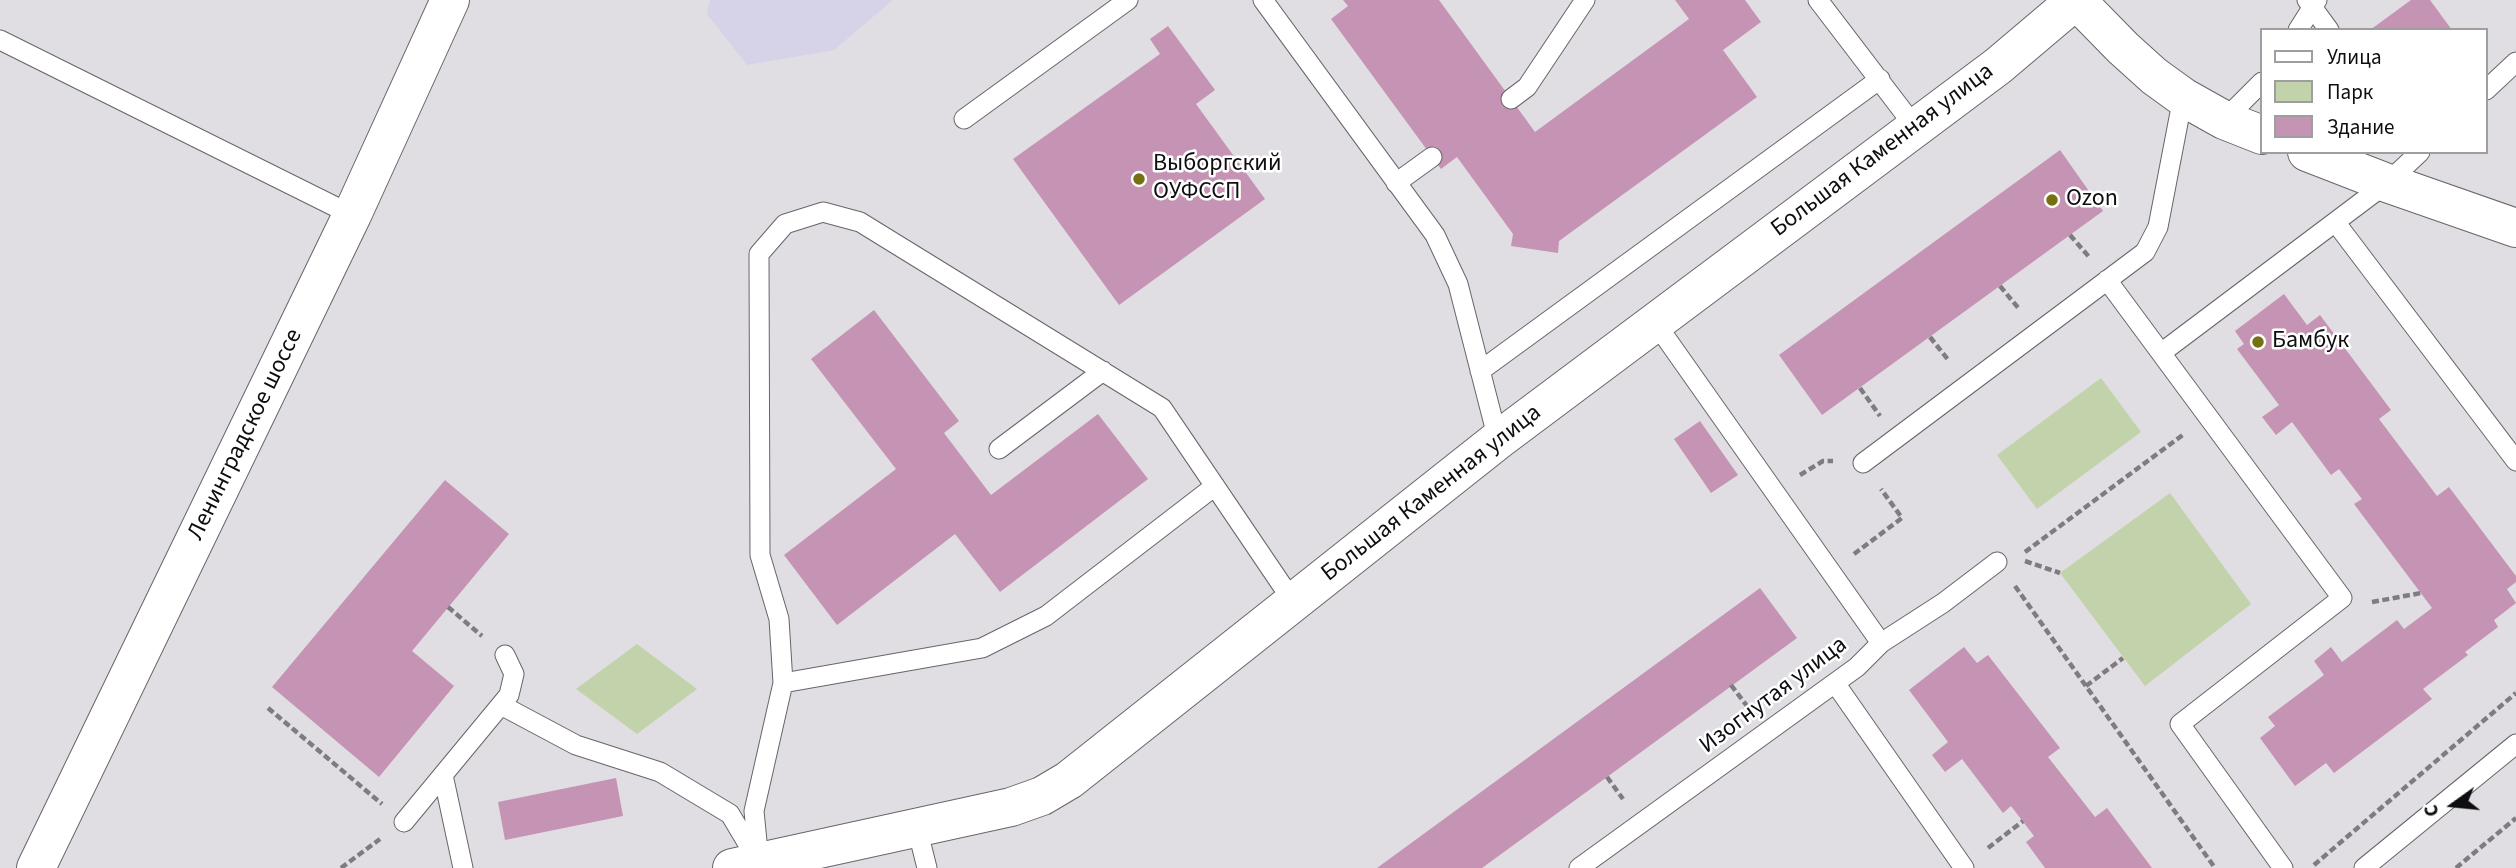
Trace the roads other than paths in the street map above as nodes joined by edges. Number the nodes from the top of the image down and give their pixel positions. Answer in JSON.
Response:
{"nodes":[{"id":1,"x":450,"y":0,"type":"edge"},
{"id":2,"x":1128,"y":0,"type":"edge"},
{"id":3,"x":1263,"y":0,"type":"edge"},
{"id":4,"x":1585,"y":0,"type":"edge"},
{"id":5,"x":1818,"y":0,"type":"edge"},
{"id":6,"x":2076,"y":0,"type":"edge"},
{"id":7,"x":2312,"y":2,"type":"edge"},
{"id":8,"x":2299,"y":28,"type":"edge"},
{"id":9,"x":2328,"y":28,"type":"edge"},
{"id":10,"x":0,"y":40,"type":"edge"},
{"id":11,"x":2516,"y":62,"type":"edge"},
{"id":12,"x":1880,"y":79,"type":"junction"},
{"id":13,"x":2260,"y":84,"type":"edge"},
{"id":14,"x":2488,"y":88,"type":"edge"},
{"id":15,"x":2183,"y":97,"type":"junction"},
{"id":16,"x":1511,"y":99,"type":"dead end"},
{"id":17,"x":964,"y":119,"type":"dead end"},
{"id":18,"x":2224,"y":120,"type":"junction"},
{"id":19,"x":1915,"y":127,"type":"junction"},
{"id":20,"x":2260,"y":134,"type":"edge"},
{"id":21,"x":2312,"y":154,"type":"edge"},
{"id":22,"x":2418,"y":154,"type":"edge"},
{"id":23,"x":1432,"y":157,"type":"dead end"},
{"id":24,"x":1396,"y":183,"type":"junction"},
{"id":25,"x":2387,"y":183,"type":"junction"},
{"id":26,"x":352,"y":215,"type":"junction"},
{"id":27,"x":2336,"y":223,"type":"junction"},
{"id":28,"x":2516,"y":228,"type":"edge"},
{"id":29,"x":2107,"y":280,"type":"junction"},
{"id":30,"x":1654,"y":321,"type":"junction"},
{"id":31,"x":2161,"y":353,"type":"junction"},
{"id":32,"x":1103,"y":371,"type":"junction"},
{"id":33,"x":1480,"y":371,"type":"junction"},
{"id":34,"x":1498,"y":440,"type":"junction"},
{"id":35,"x":999,"y":449,"type":"dead end"},
{"id":36,"x":2516,"y":461,"type":"edge"},
{"id":37,"x":1863,"y":463,"type":"road end"},
{"id":38,"x":1215,"y":486,"type":"junction"},
{"id":39,"x":1997,"y":562,"type":"road end"},
{"id":40,"x":1294,"y":603,"type":"junction"},
{"id":41,"x":1881,"y":643,"type":"junction"},
{"id":42,"x":505,"y":655,"type":"road end"},
{"id":43,"x":783,"y":683,"type":"junction"},
{"id":44,"x":1835,"y":683,"type":"junction"},
{"id":45,"x":501,"y":705,"type":"junction"},
{"id":46,"x":2516,"y":744,"type":"edge"},
{"id":47,"x":443,"y":775,"type":"junction"},
{"id":48,"x":404,"y":822,"type":"road end"},
{"id":49,"x":917,"y":828,"type":"junction"},
{"id":50,"x":745,"y":865,"type":"edge"},
{"id":51,"x":36,"y":868,"type":"edge"},
{"id":52,"x":463,"y":868,"type":"edge"},
{"id":53,"x":927,"y":868,"type":"edge"},
{"id":54,"x":1579,"y":868,"type":"edge"},
{"id":55,"x":1964,"y":868,"type":"edge"},
{"id":56,"x":2283,"y":868,"type":"edge"},
{"id":57,"x":2364,"y":868,"type":"edge"}],
"edges":[{"from":1,"to":26,"type":"street","name":"Ленинградское шоссе"},
{"from":2,"to":17,"type":"lane"},
{"from":3,"to":24,"type":"lane"},
{"from":4,"to":16,"type":"lane"},
{"from":5,"to":12,"type":"lane"},
{"from":6,"to":15,"type":"street"},
{"from":6,"to":19,"type":"street","name":"Большая Каменная улица"},
{"from":7,"to":8,"type":"lane"},
{"from":7,"to":9,"type":"lane"},
{"from":10,"to":26,"type":"lane"},
{"from":11,"to":14,"type":"lane"},
{"from":12,"to":19,"type":"lane"},
{"from":12,"to":33,"type":"lane"},
{"from":13,"to":18,"type":"lane"},
{"from":15,"to":18,"type":"street"},
{"from":15,"to":29,"type":"lane"},
{"from":18,"to":20,"type":"street"},
{"from":19,"to":30,"type":"street","name":"Большая Каменная улица"},
{"from":21,"to":25,"type":"street"},
{"from":22,"to":25,"type":"lane"},
{"from":23,"to":24,"type":"lane"},
{"from":24,"to":33,"type":"lane"},
{"from":25,"to":27,"type":"lane"},
{"from":25,"to":28,"type":"street"},
{"from":26,"to":51,"type":"street","name":"Ленинградское шоссе"},
{"from":27,"to":31,"type":"lane"},
{"from":27,"to":36,"type":"lane"},
{"from":29,"to":31,"type":"lane"},
{"from":29,"to":37,"type":"lane"},
{"from":30,"to":34,"type":"street","name":"Большая Каменная улица"},
{"from":30,"to":41,"type":"lane"},
{"from":31,"to":56,"type":"lane"},
{"from":32,"to":35,"type":"lane"},
{"from":32,"to":38,"type":"lane"},
{"from":32,"to":43,"type":"lane"},
{"from":33,"to":34,"type":"lane"},
{"from":34,"to":40,"type":"street","name":"Большая Каменная улица"},
{"from":38,"to":40,"type":"lane"},
{"from":38,"to":43,"type":"lane"},
{"from":39,"to":41,"type":"lane","name":"Изогнутая улица"},
{"from":40,"to":49,"type":"street","name":"Большая Каменная улица"},
{"from":41,"to":44,"type":"lane","name":"Изогнутая улица"},
{"from":42,"to":45,"type":"lane"},
{"from":43,"to":50,"type":"lane"},
{"from":44,"to":54,"type":"lane","name":"Изогнутая улица"},
{"from":44,"to":55,"type":"lane"},
{"from":45,"to":47,"type":"lane"},
{"from":45,"to":50,"type":"lane"},
{"from":46,"to":57,"type":"lane"},
{"from":47,"to":48,"type":"lane"},
{"from":47,"to":52,"type":"lane"},
{"from":49,"to":50,"type":"street","name":"Большая Каменная улица"},
{"from":49,"to":53,"type":"lane"}]}
